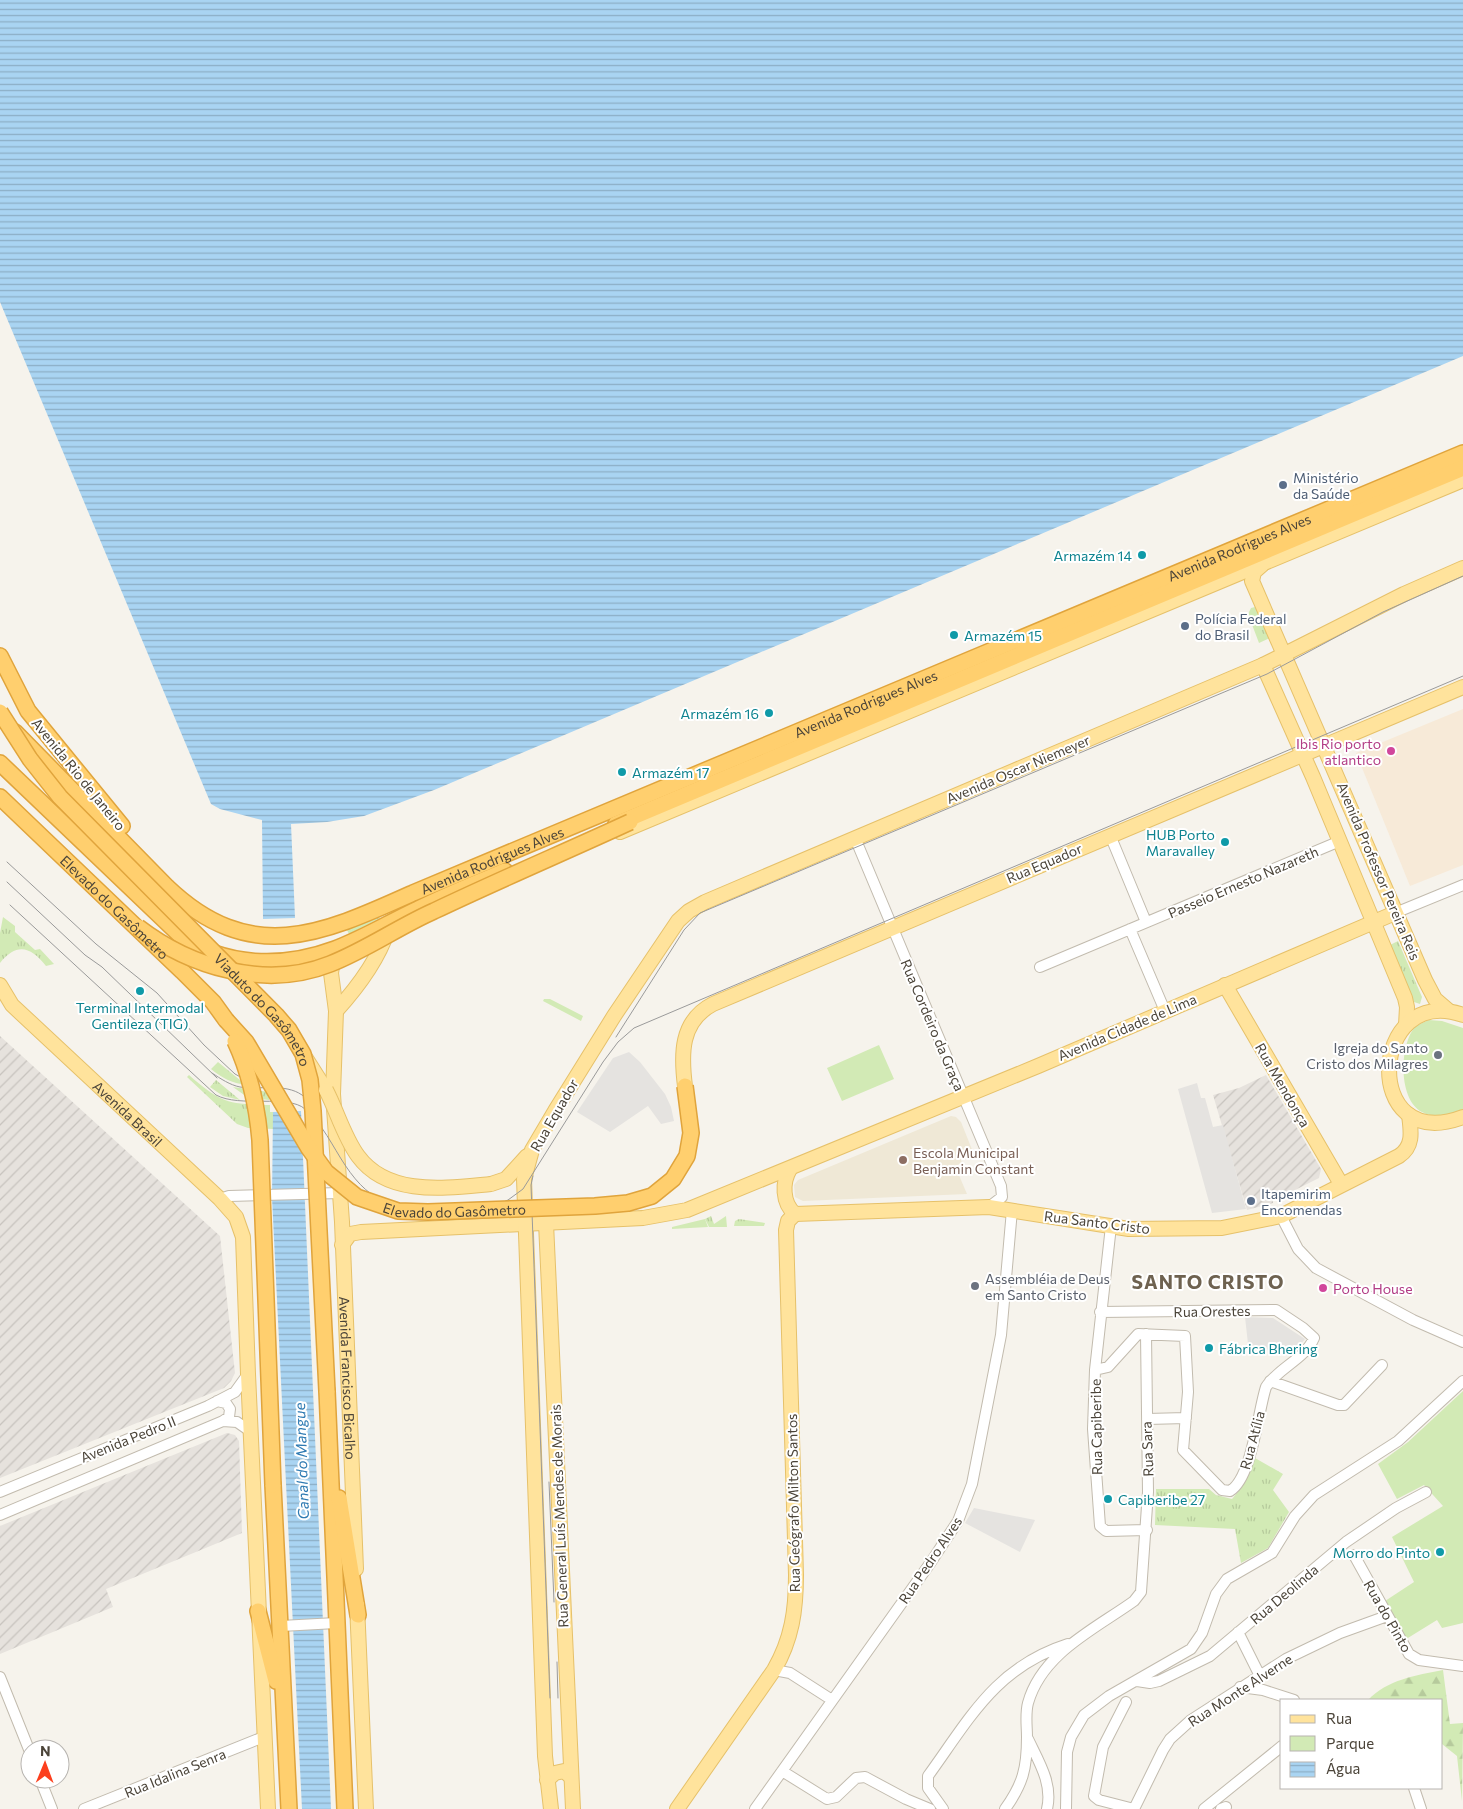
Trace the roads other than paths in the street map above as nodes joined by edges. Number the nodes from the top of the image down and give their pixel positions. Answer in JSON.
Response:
{"nodes":[{"id":1,"x":1463,"y":453,"type":"edge"},
{"id":2,"x":1463,"y":468,"type":"edge"},
{"id":3,"x":1463,"y":480,"type":"edge"},
{"id":4,"x":1263,"y":564,"type":"junction"},
{"id":5,"x":1463,"y":568,"type":"edge"},
{"id":6,"x":1286,"y":655,"type":"junction"},
{"id":7,"x":0,"y":656,"type":"edge"},
{"id":8,"x":1263,"y":665,"type":"junction"},
{"id":9,"x":1463,"y":687,"type":"edge"},
{"id":10,"x":0,"y":712,"type":"edge"},
{"id":11,"x":0,"y":717,"type":"edge"},
{"id":12,"x":1325,"y":745,"type":"junction"},
{"id":13,"x":1303,"y":754,"type":"junction"},
{"id":14,"x":0,"y":762,"type":"edge"},
{"id":15,"x":691,"y":792,"type":"junction"},
{"id":16,"x":0,"y":797,"type":"edge"},
{"id":17,"x":1110,"y":834,"type":"junction"},
{"id":18,"x":854,"y":838,"type":"junction"},
{"id":19,"x":1340,"y":842,"type":"junction"},
{"id":20,"x":1463,"y":885,"type":"edge"},
{"id":21,"x":167,"y":888,"type":"junction"},
{"id":22,"x":1396,"y":913,"type":"junction"},
{"id":23,"x":1146,"y":922,"type":"junction"},
{"id":24,"x":1375,"y":922,"type":"junction"},
{"id":25,"x":389,"y":925,"type":"junction"},
{"id":26,"x":138,"y":927,"type":"junction"},
{"id":27,"x":892,"y":928,"type":"junction"},
{"id":28,"x":1130,"y":929,"type":"junction"},
{"id":29,"x":264,"y":935,"type":"joint"},
{"id":30,"x":361,"y":937,"type":"junction"},
{"id":31,"x":336,"y":949,"type":"junction"},
{"id":32,"x":1040,"y":967,"type":"dead end"},
{"id":33,"x":0,"y":985,"type":"edge"},
{"id":34,"x":1225,"y":985,"type":"junction"},
{"id":35,"x":336,"y":1011,"type":"junction"},
{"id":36,"x":1165,"y":1011,"type":"junction"},
{"id":37,"x":1449,"y":1011,"type":"junction"},
{"id":38,"x":1463,"y":1015,"type":"edge"},
{"id":39,"x":614,"y":1016,"type":"joint"},
{"id":40,"x":226,"y":1020,"type":"junction"},
{"id":41,"x":1406,"y":1025,"type":"junction"},
{"id":42,"x":303,"y":1054,"type":"junction"},
{"id":43,"x":685,"y":1086,"type":"joint"},
{"id":44,"x":962,"y":1097,"type":"junction"},
{"id":45,"x":1409,"y":1115,"type":"junction"},
{"id":46,"x":1463,"y":1118,"type":"edge"},
{"id":47,"x":1448,"y":1122,"type":"junction"},
{"id":48,"x":1463,"y":1124,"type":"edge"},
{"id":49,"x":532,"y":1150,"type":"junction"},
{"id":50,"x":790,"y":1169,"type":"junction"},
{"id":51,"x":1341,"y":1184,"type":"junction"},
{"id":52,"x":340,"y":1193,"type":"junction"},
{"id":53,"x":220,"y":1200,"type":"junction"},
{"id":54,"x":989,"y":1207,"type":"junction"},
{"id":55,"x":1012,"y":1210,"type":"junction"},
{"id":56,"x":795,"y":1214,"type":"junction"},
{"id":57,"x":1281,"y":1216,"type":"junction"},
{"id":58,"x":546,"y":1223,"type":"junction"},
{"id":59,"x":524,"y":1224,"type":"junction"},
{"id":60,"x":1111,"y":1226,"type":"junction"},
{"id":61,"x":342,"y":1246,"type":"junction"},
{"id":62,"x":1100,"y":1312,"type":"junction"},
{"id":63,"x":1146,"y":1334,"type":"junction"},
{"id":64,"x":1463,"y":1342,"type":"edge"},
{"id":65,"x":1382,"y":1365,"type":"dead end"},
{"id":66,"x":1095,"y":1370,"type":"junction"},
{"id":67,"x":248,"y":1374,"type":"junction"},
{"id":68,"x":1270,"y":1381,"type":"junction"},
{"id":69,"x":1463,"y":1381,"type":"edge"},
{"id":70,"x":327,"y":1391,"type":"joint"},
{"id":71,"x":217,"y":1401,"type":"junction"},
{"id":72,"x":1186,"y":1418,"type":"junction"},
{"id":73,"x":1147,"y":1419,"type":"junction"},
{"id":74,"x":224,"y":1421,"type":"junction"},
{"id":75,"x":250,"y":1431,"type":"junction"},
{"id":76,"x":330,"y":1462,"type":"junction"},
{"id":77,"x":0,"y":1492,"type":"edge"},
{"id":78,"x":1426,"y":1492,"type":"dead end"},
{"id":79,"x":0,"y":1515,"type":"edge"},
{"id":80,"x":1147,"y":1530,"type":"junction"},
{"id":81,"x":1354,"y":1555,"type":"dead end"},
{"id":82,"x":258,"y":1611,"type":"junction"},
{"id":83,"x":358,"y":1615,"type":"junction"},
{"id":84,"x":1387,"y":1616,"type":"junction"},
{"id":85,"x":330,"y":1623,"type":"junction"},
{"id":86,"x":286,"y":1626,"type":"junction"},
{"id":87,"x":1238,"y":1632,"type":"junction"},
{"id":88,"x":1072,"y":1643,"type":"junction"},
{"id":89,"x":1463,"y":1666,"type":"edge"},
{"id":90,"x":774,"y":1670,"type":"junction"},
{"id":91,"x":1259,"y":1674,"type":"junction"},
{"id":92,"x":0,"y":1677,"type":"edge"},
{"id":93,"x":1137,"y":1681,"type":"junction"},
{"id":94,"x":1240,"y":1687,"type":"junction"},
{"id":95,"x":1291,"y":1699,"type":"edge"},
{"id":96,"x":832,"y":1700,"type":"junction"},
{"id":97,"x":1126,"y":1702,"type":"dead end"},
{"id":98,"x":567,"y":1718,"type":"junction"},
{"id":99,"x":285,"y":1722,"type":"junction"},
{"id":100,"x":544,"y":1723,"type":"junction"},
{"id":101,"x":266,"y":1736,"type":"junction"},
{"id":102,"x":1027,"y":1736,"type":"junction"},
{"id":103,"x":25,"y":1739,"type":"edge"},
{"id":104,"x":1280,"y":1747,"type":"edge"},
{"id":105,"x":782,"y":1771,"type":"junction"},
{"id":106,"x":571,"y":1777,"type":"junction"},
{"id":107,"x":547,"y":1780,"type":"junction"},
{"id":108,"x":44,"y":1789,"type":"edge"},
{"id":109,"x":1414,"y":1789,"type":"edge"},
{"id":110,"x":906,"y":1799,"type":"junction"},
{"id":111,"x":550,"y":1807,"type":"edge"},
{"id":112,"x":52,"y":1809,"type":"edge"},
{"id":113,"x":84,"y":1809,"type":"edge"},
{"id":114,"x":268,"y":1809,"type":"edge"},
{"id":115,"x":289,"y":1809,"type":"edge"},
{"id":116,"x":345,"y":1809,"type":"edge"},
{"id":117,"x":366,"y":1809,"type":"edge"},
{"id":118,"x":573,"y":1809,"type":"edge"},
{"id":119,"x":676,"y":1809,"type":"edge"},
{"id":120,"x":755,"y":1809,"type":"edge"},
{"id":121,"x":900,"y":1809,"type":"edge"},
{"id":122,"x":930,"y":1809,"type":"edge"},
{"id":123,"x":943,"y":1809,"type":"edge"},
{"id":124,"x":1005,"y":1809,"type":"edge"},
{"id":125,"x":1047,"y":1809,"type":"edge"},
{"id":126,"x":1066,"y":1809,"type":"edge"},
{"id":127,"x":1134,"y":1809,"type":"edge"},
{"id":128,"x":1204,"y":1809,"type":"edge"},
{"id":129,"x":1221,"y":1809,"type":"edge"},
{"id":130,"x":1225,"y":1809,"type":"edge"},
{"id":131,"x":1421,"y":1809,"type":"edge"}],
"edges":[{"from":1,"to":29,"type":"highway","name":"Avenida Rodrigues Alves"},
{"from":2,"to":15,"type":"highway","name":"Avenida Rodrigues Alves"},
{"from":3,"to":4,"type":"main road","name":"Avenida Rodrigues Alves"},
{"from":4,"to":6,"type":"main road","name":"Avenida Professor Pereira Reis"},
{"from":4,"to":25,"type":"main road","name":"Avenida Rodrigues Alves"},
{"from":5,"to":6,"type":"main road","name":"Avenida Oscar Niemeyer"},
{"from":6,"to":8,"type":"main road","name":"Avenida Oscar Niemeyer"},
{"from":6,"to":12,"type":"main road","name":"Avenida Professor Pereira Reis"},
{"from":7,"to":21,"type":"highway","name":"Avenida Rio de Janeiro"},
{"from":8,"to":13,"type":"main road","name":"Avenida Professor Pereira Reis"},
{"from":8,"to":18,"type":"main road","name":"Avenida Oscar Niemeyer"},
{"from":9,"to":12,"type":"main road","name":"Rua Equador"},
{"from":10,"to":42,"type":"highway","name":"Viaduto do Gasômetro","bridge":true},
{"from":11,"to":21,"type":"highway","name":"Avenida Rio de Janeiro"},
{"from":12,"to":13,"type":"main road","name":"Rua Equador"},
{"from":12,"to":22,"type":"main road","name":"Avenida Professor Pereira Reis"},
{"from":13,"to":17,"type":"main road","name":"Rua Equador"},
{"from":13,"to":19,"type":"main road","name":"Avenida Professor Pereira Reis"},
{"from":14,"to":31,"type":"highway","name":"Avenida Rodrigues Alves"},
{"from":15,"to":26,"type":"highway","bridge":true},
{"from":15,"to":30,"type":"highway","name":"Avenida Rodrigues Alves"},
{"from":16,"to":26,"type":"highway","name":"Elevado do Gasômetro"},
{"from":17,"to":23,"type":"street"},
{"from":17,"to":27,"type":"main road","name":"Rua Equador"},
{"from":18,"to":27,"type":"street","name":"Rua Cordeiro da Graça"},
{"from":18,"to":39,"type":"main road","name":"Avenida Oscar Niemeyer"},
{"from":19,"to":23,"type":"street","name":"Passeio Ernesto Nazareth"},
{"from":19,"to":24,"type":"main road","name":"Avenida Professor Pereira Reis"},
{"from":20,"to":22,"type":"street","name":"Avenida Cidade de Lima"},
{"from":21,"to":29,"type":"highway","name":"Avenida Rio de Janeiro"},
{"from":22,"to":24,"type":"main road","name":"Avenida Cidade de Lima"},
{"from":22,"to":37,"type":"main road","name":"Avenida Professor Pereira Reis"},
{"from":23,"to":28,"type":"street","name":"Passeio Ernesto Nazareth"},
{"from":24,"to":34,"type":"main road","name":"Avenida Cidade de Lima"},
{"from":24,"to":41,"type":"main road","name":"Avenida Professor Pereira Reis"},
{"from":25,"to":30,"type":"main road","name":"Avenida Rodrigues Alves"},
{"from":25,"to":35,"type":"main road"},
{"from":26,"to":40,"type":"highway","name":"Elevado do Gasômetro","bridge":true},
{"from":27,"to":43,"type":"main road","name":"Rua Equador"},
{"from":27,"to":44,"type":"street","name":"Rua Cordeiro da Graça"},
{"from":28,"to":32,"type":"street","name":"Passeio Ernesto Nazareth"},
{"from":28,"to":36,"type":"street"},
{"from":30,"to":31,"type":"highway","name":"Avenida Rodrigues Alves"},
{"from":31,"to":35,"type":"main road","name":"Avenida Francisco Bicalho"},
{"from":33,"to":53,"type":"main road","name":"Avenida Brasil"},
{"from":34,"to":36,"type":"main road","name":"Avenida Cidade de Lima"},
{"from":34,"to":51,"type":"main road","name":"Rua Mendonça"},
{"from":35,"to":52,"type":"main road","name":"Avenida Francisco Bicalho"},
{"from":36,"to":44,"type":"main road","name":"Avenida Cidade de Lima"},
{"from":37,"to":38,"type":"main road"},
{"from":37,"to":41,"type":"main road"},
{"from":39,"to":49,"type":"main road","name":"Rua Equador"},
{"from":40,"to":43,"type":"highway","name":"Elevado do Gasômetro","bridge":true},
{"from":40,"to":86,"type":"highway","name":"Elevado do Gasômetro","bridge":true},
{"from":41,"to":45,"type":"main road"},
{"from":42,"to":49,"type":"main road","bridge":true},
{"from":42,"to":70,"type":"highway","name":"Viaduto do Gasômetro","bridge":true},
{"from":44,"to":50,"type":"main road","name":"Avenida Cidade de Lima"},
{"from":44,"to":54,"type":"street","name":"Rua Cordeiro da Graça"},
{"from":45,"to":47,"type":"main road"},
{"from":45,"to":51,"type":"main road","name":"Rua Santo Cristo"},
{"from":46,"to":47,"type":"main road"},
{"from":47,"to":48,"type":"main road"},
{"from":49,"to":59,"type":"main road","name":"Rua Equador"},
{"from":50,"to":56,"type":"main road"},
{"from":50,"to":58,"type":"main road","name":"Avenida Cidade de Lima"},
{"from":51,"to":57,"type":"main road","name":"Rua Santo Cristo"},
{"from":52,"to":53,"type":"street"},
{"from":52,"to":61,"type":"main road","name":"Avenida Francisco Bicalho"},
{"from":53,"to":67,"type":"main road","name":"Avenida Brasil"},
{"from":54,"to":55,"type":"main road","name":"Rua Santo Cristo"},
{"from":54,"to":56,"type":"main road","name":"Rua Santo Cristo"},
{"from":55,"to":60,"type":"main road","name":"Rua Santo Cristo"},
{"from":55,"to":96,"type":"street","name":"Rua Pedro Alves"},
{"from":56,"to":90,"type":"main road","name":"Rua Geógrafo Milton Santos"},
{"from":57,"to":60,"type":"main road","name":"Rua Santo Cristo"},
{"from":57,"to":64,"type":"street"},
{"from":58,"to":59,"type":"main road","name":"Avenida Cidade de Lima"},
{"from":58,"to":98,"type":"main road","name":"Rua General Luís Mendes de Morais"},
{"from":59,"to":61,"type":"main road","name":"Avenida Cidade de Lima"},
{"from":59,"to":100,"type":"main road","name":"Rua General Luís Mendes de Morais"},
{"from":60,"to":62,"type":"street"},
{"from":61,"to":83,"type":"main road","name":"Avenida Francisco Bicalho"},
{"from":62,"to":66,"type":"street"},
{"from":62,"to":68,"type":"street","name":"Rua Orestes"},
{"from":63,"to":66,"type":"street"},
{"from":63,"to":72,"type":"street","name":"Rua Atília"},
{"from":63,"to":73,"type":"street","name":"Rua Sara"},
{"from":65,"to":68,"type":"street"},
{"from":66,"to":80,"type":"street","name":"Rua Capiberibe"},
{"from":67,"to":71,"type":"street","name":"Avenida Pedro II"},
{"from":67,"to":75,"type":"main road"},
{"from":68,"to":72,"type":"street","name":"Rua Atília"},
{"from":69,"to":93,"type":"street"},
{"from":70,"to":76,"type":"highway","name":"Avenida Francisco Bicalho"},
{"from":71,"to":74,"type":"street"},
{"from":71,"to":77,"type":"street","name":"Avenida Pedro II"},
{"from":72,"to":73,"type":"street"},
{"from":73,"to":80,"type":"street","name":"Rua Sara"},
{"from":74,"to":75,"type":"street"},
{"from":74,"to":79,"type":"street","name":"Avenida Pedro II"},
{"from":75,"to":82,"type":"main road"},
{"from":76,"to":83,"type":"highway"},
{"from":76,"to":85,"type":"highway","name":"Avenida Francisco Bicalho"},
{"from":78,"to":87,"type":"street","name":"Rua Deolinda"},
{"from":80,"to":88,"type":"street","name":"Rua Sara"},
{"from":81,"to":84,"type":"street","name":"Rua do Pinto"},
{"from":82,"to":99,"type":"highway"},
{"from":82,"to":101,"type":"main road"},
{"from":83,"to":117,"type":"main road","name":"Avenida Francisco Bicalho"},
{"from":84,"to":89,"type":"street","name":"Rua do Pinto"},
{"from":84,"to":91,"type":"street","name":"Rua Monte Alverne"},
{"from":85,"to":86,"type":"street"},
{"from":85,"to":116,"type":"highway","name":"Avenida Francisco Bicalho"},
{"from":86,"to":99,"type":"highway"},
{"from":87,"to":91,"type":"street"},
{"from":87,"to":93,"type":"street","name":"Rua Deolinda"},
{"from":88,"to":102,"type":"street","name":"Rua Sara"},
{"from":88,"to":123,"type":"street"},
{"from":90,"to":96,"type":"street"},
{"from":90,"to":119,"type":"main road","name":"Rua Geógrafo Milton Santos"},
{"from":91,"to":94,"type":"street","name":"Rua Monte Alverne"},
{"from":92,"to":103,"type":"street"},
{"from":93,"to":126,"type":"street"},
{"from":94,"to":95,"type":"street"},
{"from":94,"to":127,"type":"street","name":"Rua Monte Alverne"},
{"from":96,"to":105,"type":"street","name":"Rua Pedro Alves"},
{"from":97,"to":127,"type":"street"},
{"from":98,"to":100,"type":"main road"},
{"from":98,"to":106,"type":"main road","name":"Rua General Luís Mendes de Morais"},
{"from":99,"to":115,"type":"highway"},
{"from":100,"to":107,"type":"main road","name":"Rua General Luís Mendes de Morais"},
{"from":101,"to":113,"type":"street","name":"Rua Idalina Senra"},
{"from":101,"to":114,"type":"main road"},
{"from":102,"to":124,"type":"street"},
{"from":102,"to":125,"type":"street","name":"Rua Sara"},
{"from":104,"to":128,"type":"street"},
{"from":105,"to":110,"type":"street"},
{"from":105,"to":120,"type":"street","name":"Rua Pedro Alves"},
{"from":106,"to":107,"type":"main road"},
{"from":106,"to":118,"type":"main road","name":"Rua General Luís Mendes de Morais"},
{"from":107,"to":111,"type":"main road","name":"Rua General Luís Mendes de Morais"},
{"from":108,"to":112,"type":"street"},
{"from":109,"to":131,"type":"street"},
{"from":110,"to":121,"type":"street"},
{"from":110,"to":122,"type":"street"},
{"from":129,"to":130,"type":"street"}]}
